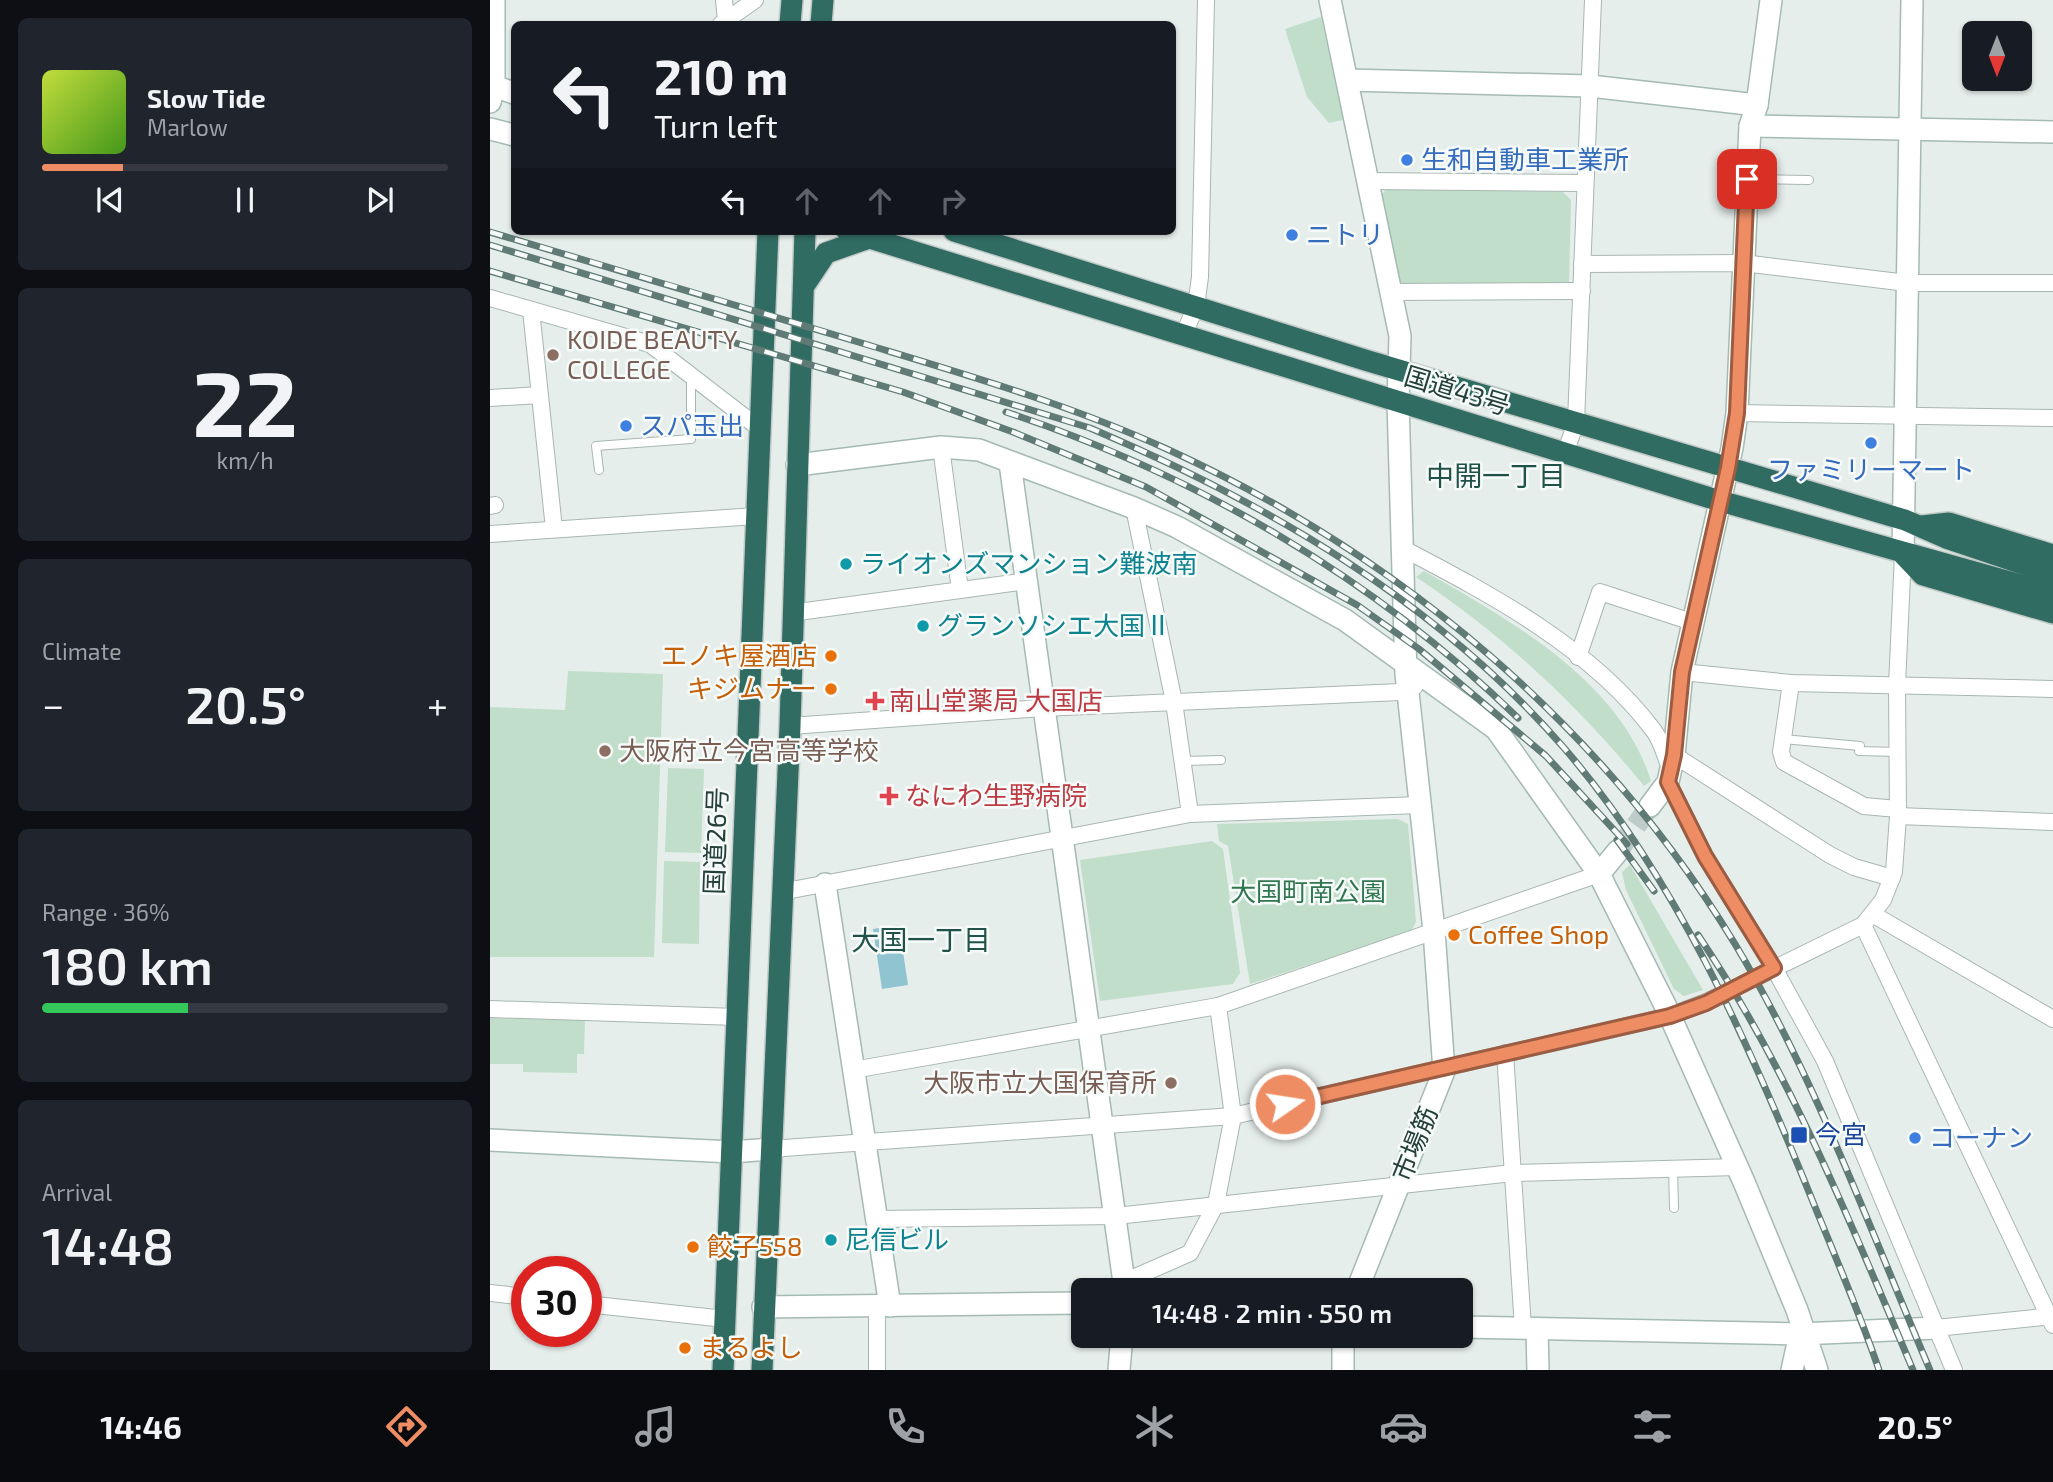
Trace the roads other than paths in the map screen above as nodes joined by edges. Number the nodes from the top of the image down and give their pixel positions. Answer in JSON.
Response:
{"nodes":[{"id":1,"x":494,"y":0,"type":"edge"},
{"id":2,"x":724,"y":0,"type":"edge"},
{"id":3,"x":755,"y":0,"type":"edge"},
{"id":4,"x":792,"y":0,"type":"edge"},
{"id":5,"x":823,"y":0,"type":"edge"},
{"id":6,"x":1206,"y":0,"type":"edge"},
{"id":7,"x":1330,"y":0,"type":"edge"},
{"id":8,"x":1593,"y":0,"type":"edge"},
{"id":9,"x":1771,"y":0,"type":"edge"},
{"id":10,"x":1912,"y":0,"type":"edge"},
{"id":11,"x":724,"y":21,"type":"edge"},
{"id":12,"x":727,"y":21,"type":"edge"},
{"id":13,"x":790,"y":21,"type":"edge"},
{"id":14,"x":821,"y":21,"type":"edge"},
{"id":15,"x":1347,"y":80,"type":"junction"},
{"id":16,"x":1590,"y":86,"type":"junction"},
{"id":17,"x":491,"y":91,"type":"edge"},
{"id":18,"x":511,"y":93,"type":"edge"},
{"id":19,"x":1757,"y":105,"type":"junction"},
{"id":20,"x":1750,"y":126,"type":"junction"},
{"id":21,"x":1910,"y":128,"type":"junction"},
{"id":22,"x":490,"y":129,"type":"edge"},
{"id":23,"x":2053,"y":132,"type":"edge"},
{"id":24,"x":511,"y":134,"type":"edge"},
{"id":25,"x":1747,"y":179,"type":"junction"},
{"id":26,"x":1809,"y":180,"type":"dead end"},
{"id":27,"x":1369,"y":181,"type":"junction"},
{"id":28,"x":1584,"y":183,"type":"junction"},
{"id":29,"x":768,"y":235,"type":"edge"},
{"id":30,"x":805,"y":235,"type":"edge"},
{"id":31,"x":860,"y":235,"type":"edge"},
{"id":32,"x":967,"y":235,"type":"edge"},
{"id":33,"x":869,"y":238,"type":"junction"},
{"id":34,"x":1743,"y":263,"type":"junction"},
{"id":35,"x":1582,"y":264,"type":"junction"},
{"id":36,"x":1907,"y":283,"type":"junction"},
{"id":37,"x":2053,"y":283,"type":"edge"},
{"id":38,"x":803,"y":288,"type":"junction"},
{"id":39,"x":1582,"y":291,"type":"junction"},
{"id":40,"x":1392,"y":292,"type":"junction"},
{"id":41,"x":490,"y":298,"type":"edge"},
{"id":42,"x":1196,"y":306,"type":"junction"},
{"id":43,"x":531,"y":310,"type":"junction"},
{"id":44,"x":1183,"y":337,"type":"junction"},
{"id":45,"x":1400,"y":370,"type":"junction"},
{"id":46,"x":691,"y":376,"type":"junction"},
{"id":47,"x":540,"y":395,"type":"junction"},
{"id":48,"x":490,"y":398,"type":"edge"},
{"id":49,"x":1398,"y":402,"type":"junction"},
{"id":50,"x":1737,"y":413,"type":"junction"},
{"id":51,"x":1903,"y":415,"type":"junction"},
{"id":52,"x":2053,"y":418,"type":"edge"},
{"id":53,"x":1576,"y":422,"type":"junction"},
{"id":54,"x":759,"y":428,"type":"junction"},
{"id":55,"x":941,"y":447,"type":"junction"},
{"id":56,"x":1566,"y":454,"type":"junction"},
{"id":57,"x":1010,"y":463,"type":"junction"},
{"id":58,"x":797,"y":465,"type":"junction"},
{"id":59,"x":1728,"y":468,"type":"junction"},
{"id":60,"x":599,"y":470,"type":"dead end"},
{"id":61,"x":1720,"y":501,"type":"junction"},
{"id":62,"x":1134,"y":508,"type":"junction"},
{"id":63,"x":756,"y":516,"type":"junction"},
{"id":64,"x":1913,"y":523,"type":"junction"},
{"id":65,"x":554,"y":529,"type":"junction"},
{"id":66,"x":490,"y":534,"type":"edge"},
{"id":67,"x":1402,"y":548,"type":"junction"},
{"id":68,"x":1903,"y":554,"type":"junction"},
{"id":69,"x":2053,"y":555,"type":"edge"},
{"id":70,"x":2053,"y":574,"type":"edge"},
{"id":71,"x":1027,"y":581,"type":"junction"},
{"id":72,"x":960,"y":590,"type":"junction"},
{"id":73,"x":2053,"y":594,"type":"edge"},
{"id":74,"x":2053,"y":613,"type":"edge"},
{"id":75,"x":791,"y":614,"type":"junction"},
{"id":76,"x":1692,"y":622,"type":"junction"},
{"id":77,"x":1578,"y":657,"type":"junction"},
{"id":78,"x":1405,"y":663,"type":"junction"},
{"id":79,"x":1682,"y":672,"type":"junction"},
{"id":80,"x":1430,"y":681,"type":"junction"},
{"id":81,"x":1791,"y":682,"type":"junction"},
{"id":82,"x":1897,"y":685,"type":"junction"},
{"id":83,"x":2053,"y":689,"type":"edge"},
{"id":84,"x":1407,"y":690,"type":"junction"},
{"id":85,"x":1174,"y":702,"type":"junction"},
{"id":86,"x":1042,"y":708,"type":"junction"},
{"id":87,"x":790,"y":726,"type":"junction"},
{"id":88,"x":1783,"y":739,"type":"junction"},
{"id":89,"x":1898,"y":752,"type":"junction"},
{"id":90,"x":1221,"y":760,"type":"dead end"},
{"id":91,"x":1184,"y":761,"type":"junction"},
{"id":92,"x":1671,"y":769,"type":"junction"},
{"id":93,"x":1419,"y":806,"type":"junction"},
{"id":94,"x":1650,"y":806,"type":"tunnel mouth"},
{"id":95,"x":1898,"y":813,"type":"junction"},
{"id":96,"x":1190,"y":814,"type":"junction"},
{"id":97,"x":2053,"y":822,"type":"edge"},
{"id":98,"x":1062,"y":837,"type":"junction"},
{"id":99,"x":1618,"y":850,"type":"tunnel mouth"},
{"id":100,"x":1599,"y":874,"type":"junction"},
{"id":101,"x":1892,"y":878,"type":"junction"},
{"id":102,"x":825,"y":884,"type":"junction"},
{"id":103,"x":781,"y":892,"type":"junction"},
{"id":104,"x":1868,"y":920,"type":"junction"},
{"id":105,"x":1434,"y":931,"type":"junction"},
{"id":106,"x":1774,"y":968,"type":"junction"},
{"id":107,"x":1218,"y":1006,"type":"junction"},
{"id":108,"x":490,"y":1009,"type":"edge"},
{"id":109,"x":1670,"y":1016,"type":"junction"},
{"id":110,"x":738,"y":1017,"type":"junction"},
{"id":111,"x":2053,"y":1019,"type":"edge"},
{"id":112,"x":1090,"y":1028,"type":"junction"},
{"id":113,"x":1505,"y":1054,"type":"junction"},
{"id":114,"x":1443,"y":1068,"type":"junction"},
{"id":115,"x":852,"y":1070,"type":"junction"},
{"id":116,"x":1233,"y":1116,"type":"junction"},
{"id":117,"x":1100,"y":1124,"type":"junction"},
{"id":118,"x":490,"y":1140,"type":"edge"},
{"id":119,"x":862,"y":1141,"type":"junction"},
{"id":120,"x":770,"y":1149,"type":"junction"},
{"id":121,"x":732,"y":1152,"type":"junction"},
{"id":122,"x":1738,"y":1167,"type":"junction"},
{"id":123,"x":1673,"y":1168,"type":"junction"},
{"id":124,"x":1513,"y":1173,"type":"junction"},
{"id":125,"x":1398,"y":1188,"type":"junction"},
{"id":126,"x":1216,"y":1204,"type":"junction"},
{"id":127,"x":1674,"y":1208,"type":"dead end"},
{"id":128,"x":1116,"y":1216,"type":"junction"},
{"id":129,"x":877,"y":1219,"type":"junction"},
{"id":130,"x":1124,"y":1278,"type":"edge"},
{"id":131,"x":1139,"y":1278,"type":"edge"},
{"id":132,"x":1362,"y":1278,"type":"edge"},
{"id":133,"x":490,"y":1293,"type":"edge"},
{"id":134,"x":511,"y":1295,"type":"edge"},
{"id":135,"x":1071,"y":1303,"type":"edge"},
{"id":136,"x":602,"y":1306,"type":"edge"},
{"id":137,"x":883,"y":1306,"type":"junction"},
{"id":138,"x":763,"y":1307,"type":"junction"},
{"id":139,"x":725,"y":1319,"type":"junction"},
{"id":140,"x":2052,"y":1319,"type":"edge"},
{"id":141,"x":1473,"y":1327,"type":"edge"},
{"id":142,"x":1530,"y":1328,"type":"junction"},
{"id":143,"x":1936,"y":1328,"type":"junction"},
{"id":144,"x":1802,"y":1334,"type":"junction"},
{"id":145,"x":1121,"y":1348,"type":"edge"},
{"id":146,"x":1343,"y":1348,"type":"edge"},
{"id":147,"x":723,"y":1370,"type":"edge"},
{"id":148,"x":762,"y":1370,"type":"edge"},
{"id":149,"x":877,"y":1370,"type":"edge"},
{"id":150,"x":1119,"y":1370,"type":"edge"},
{"id":151,"x":1343,"y":1370,"type":"edge"},
{"id":152,"x":1538,"y":1370,"type":"edge"},
{"id":153,"x":1792,"y":1370,"type":"edge"},
{"id":154,"x":1817,"y":1370,"type":"edge"},
{"id":155,"x":1954,"y":1370,"type":"edge"}],
"edges":[{"from":1,"to":17,"type":"street"},
{"from":2,"to":11,"type":"street"},
{"from":3,"to":12,"type":"street"},
{"from":4,"to":13,"type":"highway"},
{"from":5,"to":14,"type":"highway"},
{"from":6,"to":42,"type":"street"},
{"from":7,"to":15,"type":"street","name":"市場筋"},
{"from":8,"to":16,"type":"street"},
{"from":9,"to":19,"type":"street"},
{"from":10,"to":21,"type":"street"},
{"from":15,"to":16,"type":"street"},
{"from":15,"to":27,"type":"street","name":"市場筋"},
{"from":16,"to":19,"type":"street"},
{"from":16,"to":28,"type":"street"},
{"from":17,"to":18,"type":"street"},
{"from":19,"to":20,"type":"street"},
{"from":20,"to":21,"type":"street"},
{"from":20,"to":25,"type":"street"},
{"from":21,"to":23,"type":"street"},
{"from":21,"to":36,"type":"street"},
{"from":22,"to":24,"type":"street"},
{"from":25,"to":26,"type":"lane"},
{"from":25,"to":34,"type":"street"},
{"from":27,"to":28,"type":"street"},
{"from":27,"to":40,"type":"street","name":"市場筋"},
{"from":28,"to":35,"type":"street"},
{"from":29,"to":54,"type":"highway","name":"国道26号"},
{"from":30,"to":38,"type":"highway"},
{"from":31,"to":33,"type":"highway","name":"国道43号"},
{"from":32,"to":42,"type":"highway","name":"国道43号"},
{"from":33,"to":38,"type":"highway"},
{"from":33,"to":44,"type":"highway","name":"国道43号"},
{"from":34,"to":35,"type":"street"},
{"from":34,"to":36,"type":"street"},
{"from":34,"to":50,"type":"street"},
{"from":35,"to":39,"type":"street"},
{"from":36,"to":37,"type":"street"},
{"from":36,"to":51,"type":"street"},
{"from":38,"to":58,"type":"highway"},
{"from":39,"to":40,"type":"street"},
{"from":39,"to":53,"type":"street"},
{"from":40,"to":45,"type":"street","name":"市場筋"},
{"from":41,"to":43,"type":"street"},
{"from":42,"to":44,"type":"street"},
{"from":42,"to":45,"type":"highway","name":"国道43号"},
{"from":43,"to":46,"type":"street"},
{"from":43,"to":47,"type":"street"},
{"from":44,"to":49,"type":"highway","name":"国道43号"},
{"from":45,"to":49,"type":"street","name":"市場筋"},
{"from":45,"to":53,"type":"highway","name":"国道43号"},
{"from":46,"to":54,"type":"street"},
{"from":46,"to":60,"type":"lane"},
{"from":47,"to":48,"type":"street"},
{"from":47,"to":65,"type":"street"},
{"from":49,"to":56,"type":"highway","name":"国道43号"},
{"from":49,"to":67,"type":"street","name":"市場筋"},
{"from":50,"to":51,"type":"street"},
{"from":50,"to":59,"type":"street"},
{"from":51,"to":52,"type":"street"},
{"from":51,"to":64,"type":"street"},
{"from":53,"to":56,"type":"street"},
{"from":53,"to":59,"type":"highway","name":"国道43号"},
{"from":54,"to":63,"type":"highway","name":"国道26号"},
{"from":55,"to":57,"type":"street"},
{"from":55,"to":58,"type":"street"},
{"from":55,"to":72,"type":"street"},
{"from":56,"to":61,"type":"highway","name":"国道43号"},
{"from":57,"to":62,"type":"street"},
{"from":57,"to":71,"type":"street"},
{"from":58,"to":75,"type":"highway"},
{"from":59,"to":61,"type":"street"},
{"from":59,"to":64,"type":"highway","name":"国道43号"},
{"from":61,"to":68,"type":"highway","name":"国道43号"},
{"from":61,"to":76,"type":"street"},
{"from":62,"to":78,"type":"street"},
{"from":62,"to":85,"type":"street"},
{"from":63,"to":65,"type":"street"},
{"from":63,"to":110,"type":"highway","name":"国道26号"},
{"from":64,"to":68,"type":"street"},
{"from":64,"to":69,"type":"highway"},
{"from":64,"to":70,"type":"highway","name":"国道43号"},
{"from":65,"to":66,"type":"street"},
{"from":67,"to":77,"type":"street"},
{"from":67,"to":78,"type":"street","name":"市場筋"},
{"from":68,"to":73,"type":"highway","name":"国道43号"},
{"from":68,"to":74,"type":"highway"},
{"from":68,"to":82,"type":"street"},
{"from":71,"to":72,"type":"street"},
{"from":71,"to":86,"type":"street"},
{"from":72,"to":75,"type":"street"},
{"from":75,"to":87,"type":"highway"},
{"from":76,"to":77,"type":"street"},
{"from":76,"to":79,"type":"street"},
{"from":77,"to":92,"type":"street"},
{"from":78,"to":80,"type":"street"},
{"from":78,"to":84,"type":"street","name":"市場筋"},
{"from":79,"to":81,"type":"street"},
{"from":79,"to":92,"type":"street"},
{"from":80,"to":84,"type":"street"},
{"from":80,"to":100,"type":"street"},
{"from":81,"to":82,"type":"street"},
{"from":81,"to":88,"type":"street"},
{"from":82,"to":83,"type":"street"},
{"from":82,"to":89,"type":"street"},
{"from":84,"to":85,"type":"street"},
{"from":84,"to":93,"type":"street","name":"市場筋"},
{"from":85,"to":86,"type":"street"},
{"from":85,"to":91,"type":"street"},
{"from":86,"to":87,"type":"street"},
{"from":86,"to":98,"type":"street"},
{"from":87,"to":103,"type":"highway"},
{"from":88,"to":89,"type":"lane"},
{"from":88,"to":95,"type":"street"},
{"from":89,"to":95,"type":"street"},
{"from":90,"to":91,"type":"lane"},
{"from":91,"to":96,"type":"street"},
{"from":92,"to":94,"type":"street"},
{"from":92,"to":101,"type":"street"},
{"from":92,"to":106,"type":"street"},
{"from":93,"to":96,"type":"street"},
{"from":93,"to":105,"type":"street","name":"市場筋"},
{"from":95,"to":97,"type":"street"},
{"from":95,"to":101,"type":"street"},
{"from":96,"to":98,"type":"street"},
{"from":98,"to":102,"type":"street"},
{"from":98,"to":112,"type":"street"},
{"from":99,"to":100,"type":"street"},
{"from":100,"to":105,"type":"street"},
{"from":100,"to":109,"type":"street"},
{"from":101,"to":104,"type":"street"},
{"from":102,"to":103,"type":"street"},
{"from":102,"to":115,"type":"street"},
{"from":103,"to":120,"type":"highway"},
{"from":104,"to":106,"type":"street"},
{"from":104,"to":111,"type":"street"},
{"from":104,"to":140,"type":"street"},
{"from":105,"to":107,"type":"street"},
{"from":105,"to":114,"type":"street","name":"市場筋"},
{"from":106,"to":109,"type":"street"},
{"from":106,"to":143,"type":"street"},
{"from":107,"to":112,"type":"street"},
{"from":107,"to":116,"type":"street"},
{"from":108,"to":110,"type":"street"},
{"from":109,"to":113,"type":"street"},
{"from":109,"to":122,"type":"street"},
{"from":110,"to":121,"type":"highway","name":"国道26号"},
{"from":112,"to":115,"type":"street"},
{"from":112,"to":117,"type":"street"},
{"from":113,"to":114,"type":"street"},
{"from":113,"to":124,"type":"street"},
{"from":114,"to":116,"type":"street"},
{"from":114,"to":125,"type":"street","name":"市場筋"},
{"from":115,"to":119,"type":"street"},
{"from":116,"to":117,"type":"street"},
{"from":116,"to":126,"type":"street"},
{"from":117,"to":119,"type":"street"},
{"from":117,"to":128,"type":"street"},
{"from":118,"to":121,"type":"street"},
{"from":119,"to":120,"type":"street"},
{"from":119,"to":129,"type":"street"},
{"from":120,"to":121,"type":"street"},
{"from":120,"to":138,"type":"highway"},
{"from":121,"to":139,"type":"highway","name":"国道26号"},
{"from":122,"to":123,"type":"street"},
{"from":122,"to":144,"type":"street"},
{"from":123,"to":124,"type":"street"},
{"from":123,"to":127,"type":"lane"},
{"from":124,"to":125,"type":"street"},
{"from":124,"to":142,"type":"street"},
{"from":125,"to":126,"type":"street"},
{"from":125,"to":132,"type":"street","name":"市場筋"},
{"from":126,"to":128,"type":"street"},
{"from":126,"to":131,"type":"street"},
{"from":128,"to":129,"type":"street"},
{"from":128,"to":130,"type":"street"},
{"from":129,"to":137,"type":"street"},
{"from":133,"to":134,"type":"street"},
{"from":135,"to":137,"type":"street"},
{"from":136,"to":139,"type":"street"},
{"from":137,"to":138,"type":"street"},
{"from":137,"to":149,"type":"street"},
{"from":138,"to":148,"type":"highway"},
{"from":139,"to":147,"type":"highway","name":"国道26号"},
{"from":140,"to":143,"type":"street"},
{"from":141,"to":142,"type":"street"},
{"from":142,"to":144,"type":"street"},
{"from":142,"to":152,"type":"street"},
{"from":143,"to":144,"type":"street"},
{"from":143,"to":155,"type":"street"},
{"from":144,"to":153,"type":"street"},
{"from":144,"to":154,"type":"street"},
{"from":145,"to":150,"type":"street"},
{"from":146,"to":151,"type":"street"}]}
